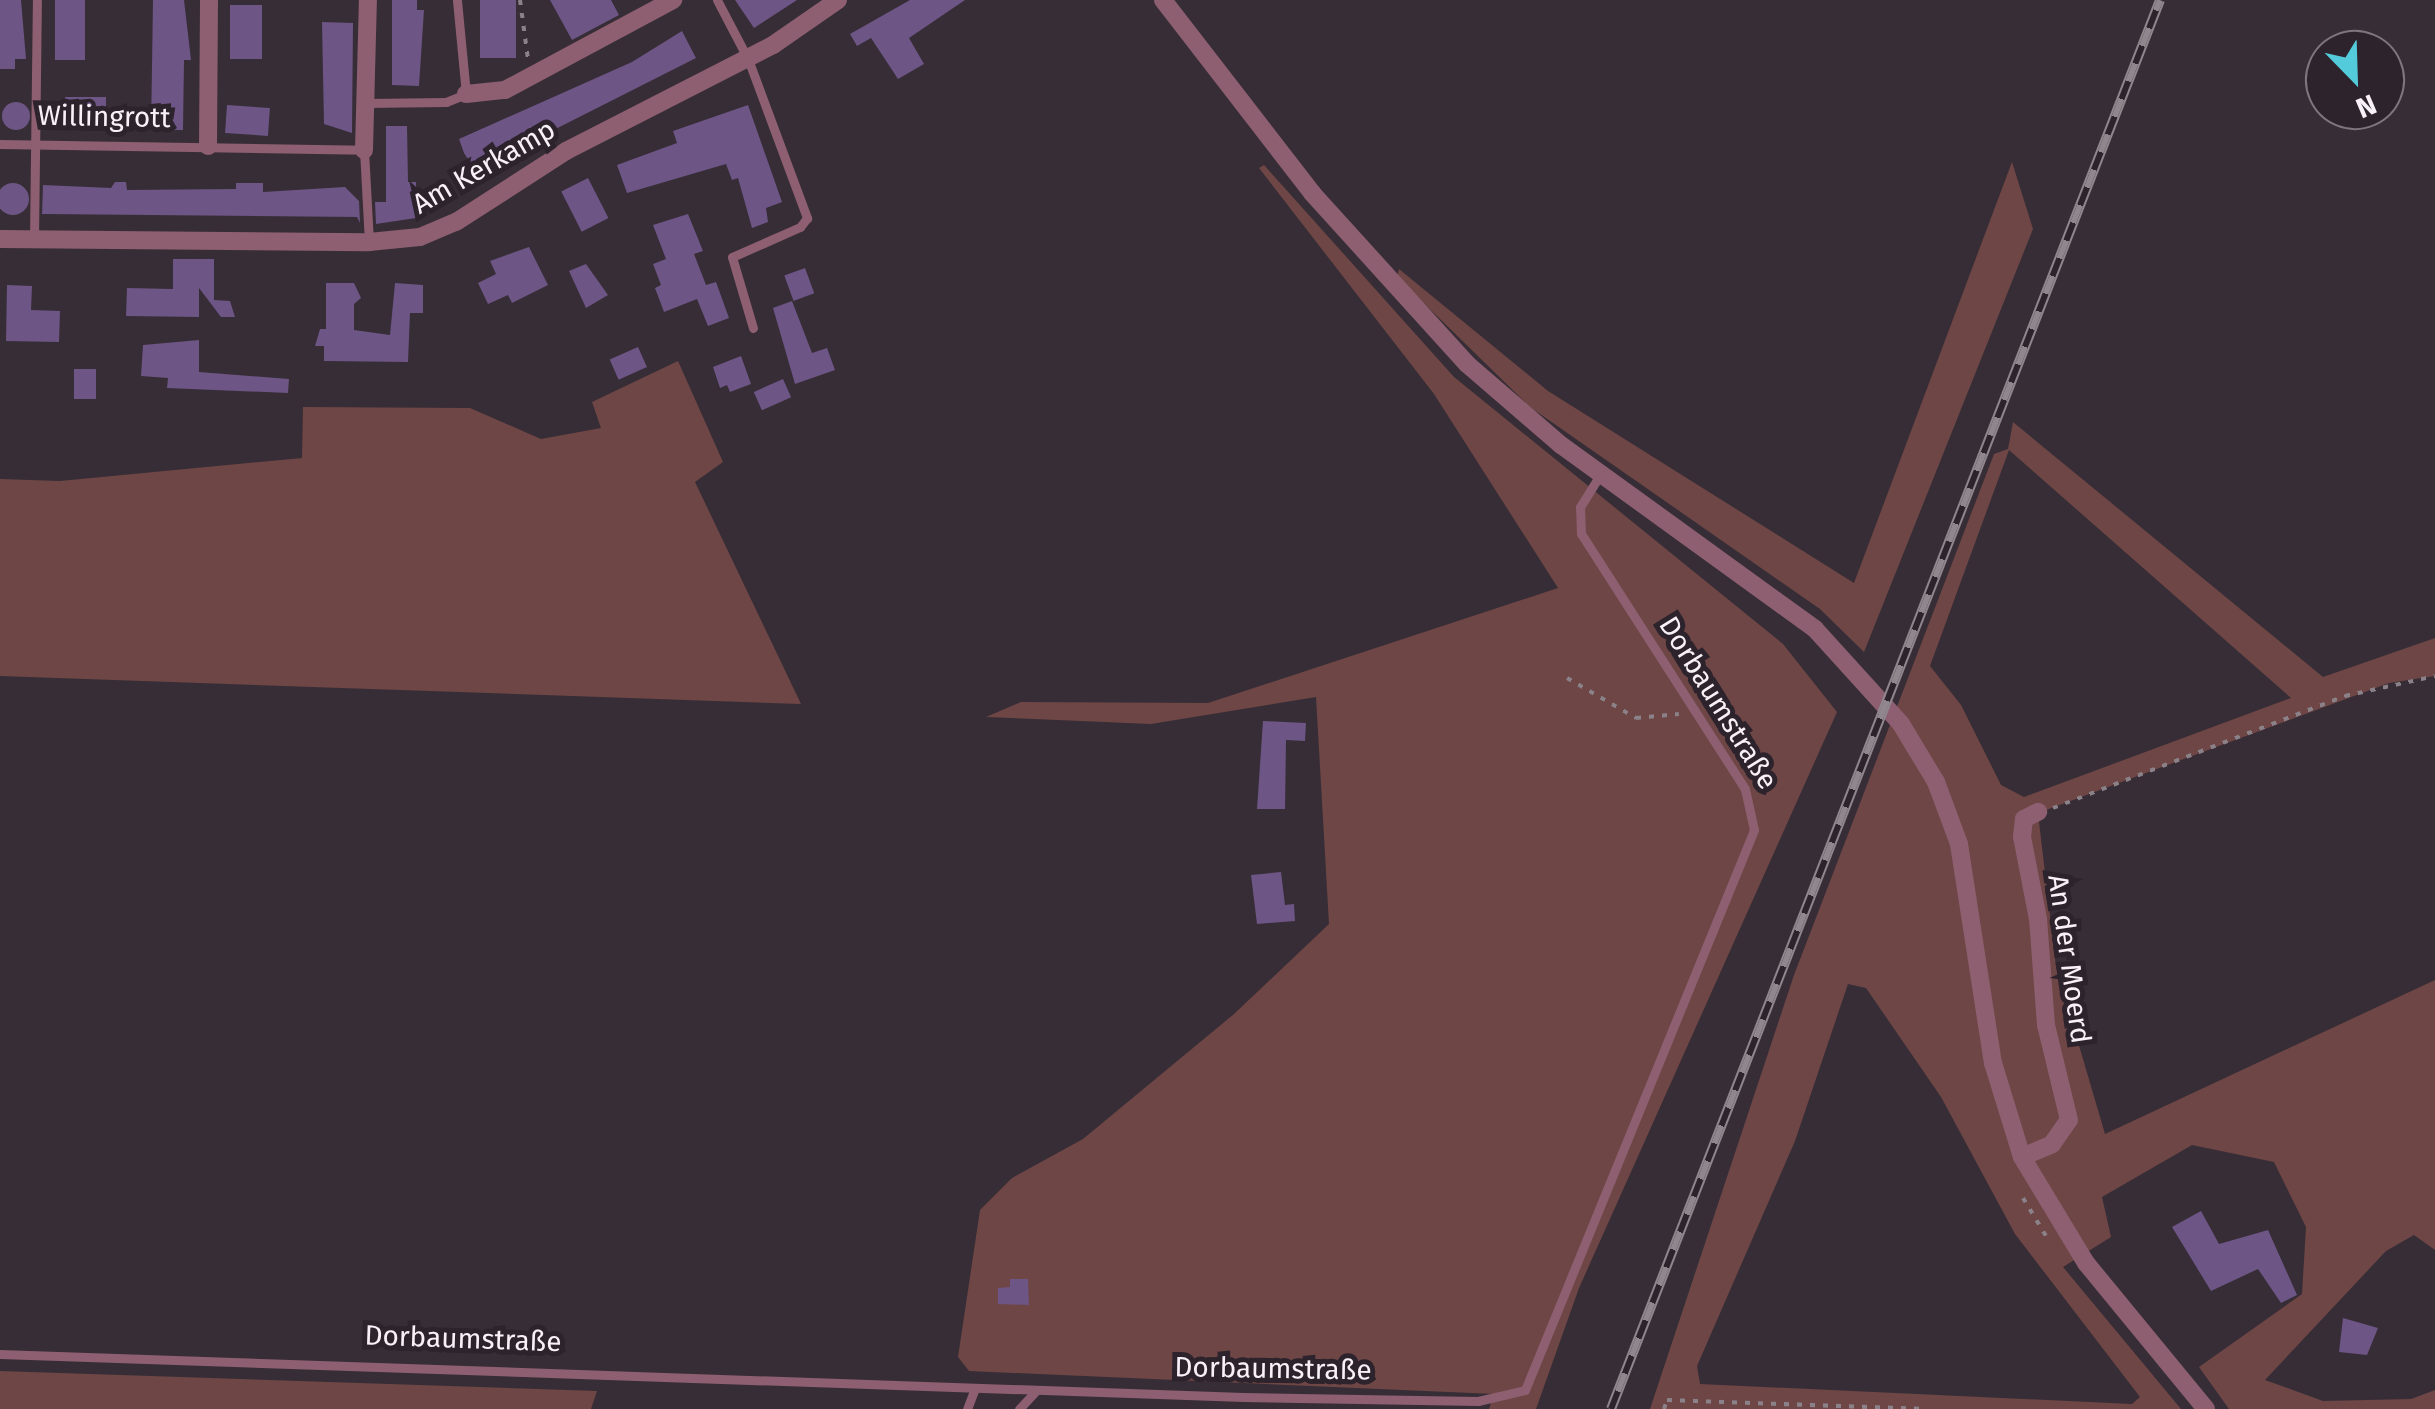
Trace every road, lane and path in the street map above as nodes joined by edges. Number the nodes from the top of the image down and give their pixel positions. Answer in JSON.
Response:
{"nodes":[{"id":1,"x":37,"y":0,"type":"edge"},
{"id":2,"x":209,"y":0,"type":"edge"},
{"id":3,"x":368,"y":0,"type":"edge"},
{"id":4,"x":458,"y":0,"type":"edge"},
{"id":5,"x":520,"y":0,"type":"edge"},
{"id":6,"x":673,"y":0,"type":"edge"},
{"id":7,"x":717,"y":0,"type":"edge"},
{"id":8,"x":838,"y":0,"type":"edge"},
{"id":9,"x":1163,"y":0,"type":"edge"},
{"id":10,"x":748,"y":59,"type":"junction"},
{"id":11,"x":535,"y":74,"type":"junction"},
{"id":12,"x":466,"y":94,"type":"junction"},
{"id":13,"x":366,"y":104,"type":"junction"},
{"id":14,"x":0,"y":144,"type":"edge"},
{"id":15,"x":37,"y":144,"type":"junction"},
{"id":16,"x":208,"y":146,"type":"junction"},
{"id":17,"x":364,"y":150,"type":"junction"},
{"id":18,"x":0,"y":238,"type":"edge"},
{"id":19,"x":34,"y":239,"type":"junction"},
{"id":20,"x":369,"y":242,"type":"junction"},
{"id":21,"x":753,"y":328,"type":"dead end"},
{"id":22,"x":1601,"y":474,"type":"junction"},
{"id":23,"x":2435,"y":676,"type":"edge"},
{"id":24,"x":1568,"y":678,"type":"dead end"},
{"id":25,"x":1693,"y":709,"type":"junction"},
{"id":26,"x":2038,"y":812,"type":"joint"},
{"id":27,"x":2022,"y":1157,"type":"junction"},
{"id":28,"x":0,"y":1354,"type":"edge"},
{"id":29,"x":975,"y":1388,"type":"junction"},
{"id":30,"x":1037,"y":1390,"type":"junction"},
{"id":31,"x":967,"y":1409,"type":"edge"},
{"id":32,"x":1018,"y":1409,"type":"edge"},
{"id":33,"x":1664,"y":1409,"type":"edge"},
{"id":34,"x":1921,"y":1409,"type":"edge"},
{"id":35,"x":2206,"y":1409,"type":"edge"}],
"edges":[{"from":1,"to":15,"type":"lane"},
{"from":2,"to":16,"type":"street","name":"Willingrott"},
{"from":3,"to":13,"type":"street"},
{"from":4,"to":12,"type":"lane"},
{"from":5,"to":11,"type":"path"},
{"from":6,"to":11,"type":"street"},
{"from":7,"to":10,"type":"lane"},
{"from":8,"to":10,"type":"street","name":"Am Kerkamp"},
{"from":9,"to":22,"type":"street"},
{"from":10,"to":20,"type":"street","name":"Am Kerkamp"},
{"from":10,"to":21,"type":"lane"},
{"from":11,"to":12,"type":"street"},
{"from":12,"to":13,"type":"lane"},
{"from":13,"to":17,"type":"street"},
{"from":14,"to":15,"type":"lane","name":"Willingrott"},
{"from":15,"to":16,"type":"lane","name":"Willingrott"},
{"from":15,"to":19,"type":"lane"},
{"from":16,"to":17,"type":"lane","name":"Willingrott"},
{"from":17,"to":20,"type":"lane"},
{"from":18,"to":19,"type":"street","name":"Am Kerkamp"},
{"from":19,"to":20,"type":"street","name":"Am Kerkamp"},
{"from":22,"to":25,"type":"lane","name":"Dorbaumstraße"},
{"from":22,"to":27,"type":"street"},
{"from":23,"to":26,"type":"path"},
{"from":24,"to":25,"type":"path"},
{"from":25,"to":30,"type":"lane","name":"Dorbaumstraße"},
{"from":26,"to":27,"type":"street","name":"An der Moerd"},
{"from":27,"to":35,"type":"street"},
{"from":28,"to":29,"type":"lane","name":"Dorbaumstraße"},
{"from":29,"to":30,"type":"lane","name":"Dorbaumstraße"},
{"from":29,"to":31,"type":"lane"},
{"from":30,"to":32,"type":"lane"},
{"from":33,"to":34,"type":"path"}]}
